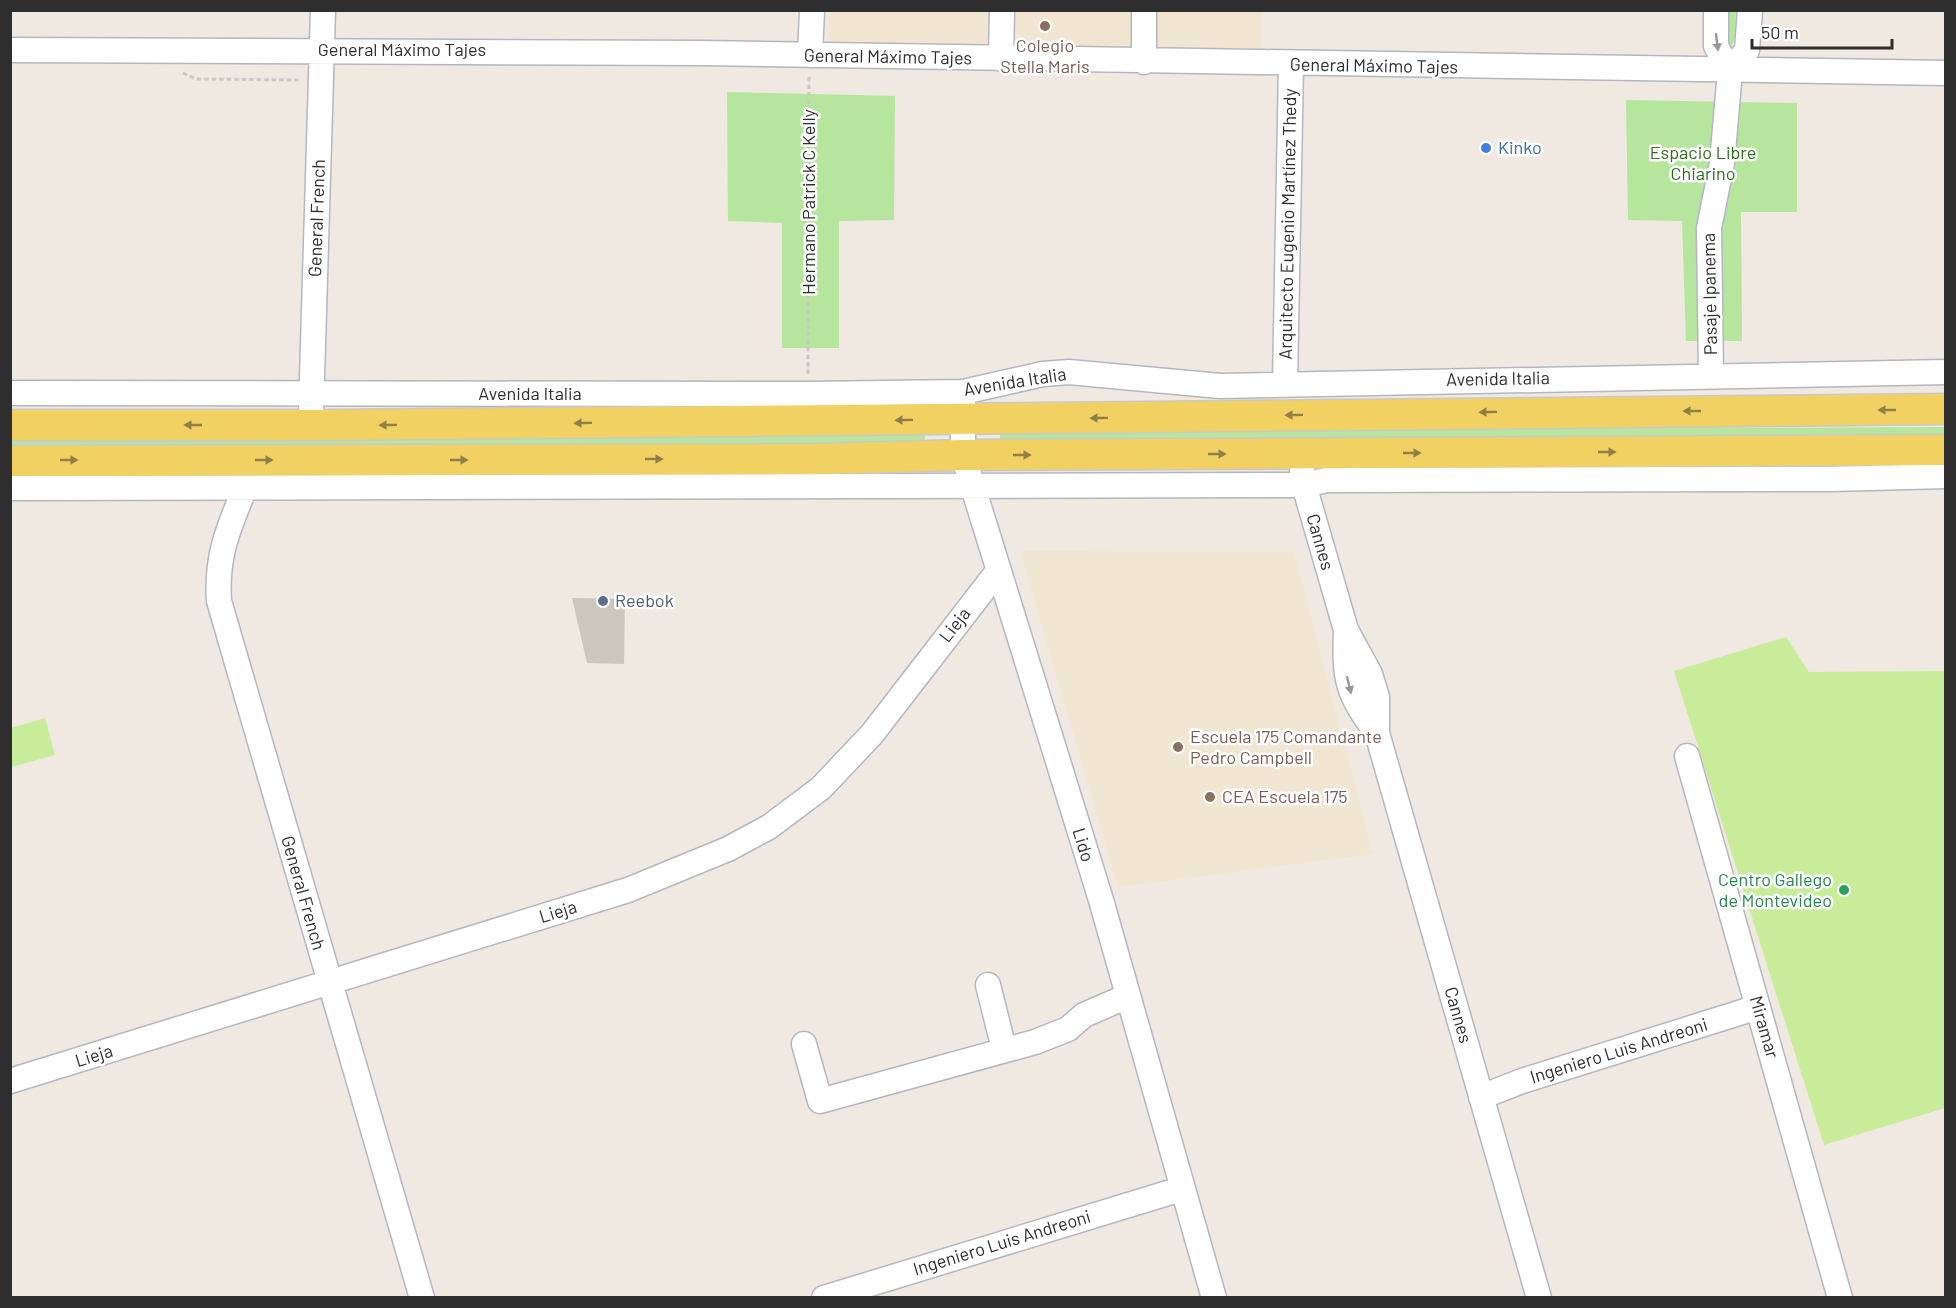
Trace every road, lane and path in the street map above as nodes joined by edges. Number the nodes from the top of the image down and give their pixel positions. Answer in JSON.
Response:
{"nodes":[{"id":1,"x":323,"y":10,"type":"edge"},
{"id":2,"x":812,"y":10,"type":"edge"},
{"id":3,"x":1002,"y":10,"type":"edge"},
{"id":4,"x":1144,"y":10,"type":"edge"},
{"id":5,"x":1716,"y":10,"type":"edge"},
{"id":6,"x":1750,"y":10,"type":"edge"},
{"id":7,"x":10,"y":50,"type":"edge"},
{"id":8,"x":323,"y":50,"type":"junction"},
{"id":9,"x":810,"y":55,"type":"junction"},
{"id":10,"x":1001,"y":59,"type":"junction"},
{"id":11,"x":1144,"y":62,"type":"junction"},
{"id":12,"x":1291,"y":65,"type":"junction"},
{"id":13,"x":1730,"y":71,"type":"junction"},
{"id":14,"x":1946,"y":74,"type":"edge"},
{"id":15,"x":1946,"y":372,"type":"edge"},
{"id":16,"x":1711,"y":375,"type":"junction"},
{"id":17,"x":1285,"y":383,"type":"junction"},
{"id":18,"x":10,"y":393,"type":"edge"},
{"id":19,"x":808,"y":394,"type":"junction"},
{"id":20,"x":311,"y":395,"type":"junction"},
{"id":21,"x":963,"y":406,"type":"junction"},
{"id":22,"x":1946,"y":410,"type":"edge"},
{"id":23,"x":10,"y":425,"type":"edge"},
{"id":24,"x":311,"y":425,"type":"junction"},
{"id":25,"x":1946,"y":450,"type":"edge"},
{"id":26,"x":1300,"y":453,"type":"junction"},
{"id":27,"x":963,"y":455,"type":"junction"},
{"id":28,"x":10,"y":460,"type":"edge"},
{"id":29,"x":1946,"y":476,"type":"edge"},
{"id":30,"x":972,"y":485,"type":"junction"},
{"id":31,"x":1304,"y":485,"type":"junction"},
{"id":32,"x":10,"y":488,"type":"edge"},
{"id":33,"x":245,"y":488,"type":"junction"},
{"id":34,"x":998,"y":571,"type":"junction"},
{"id":35,"x":1687,"y":756,"type":"dead end"},
{"id":36,"x":329,"y":984,"type":"junction"},
{"id":37,"x":988,"y":985,"type":"dead end"},
{"id":38,"x":1128,"y":996,"type":"junction"},
{"id":39,"x":1758,"y":1007,"type":"junction"},
{"id":40,"x":804,"y":1044,"type":"dead end"},
{"id":41,"x":1004,"y":1049,"type":"junction"},
{"id":42,"x":10,"y":1081,"type":"edge"},
{"id":43,"x":1481,"y":1097,"type":"junction"},
{"id":44,"x":1181,"y":1189,"type":"junction"},
{"id":45,"x":422,"y":1298,"type":"edge"},
{"id":46,"x":824,"y":1298,"type":"edge"},
{"id":47,"x":1214,"y":1298,"type":"edge"},
{"id":48,"x":1539,"y":1298,"type":"edge"},
{"id":49,"x":1840,"y":1298,"type":"edge"}],
"edges":[{"from":1,"to":8,"type":"street","name":"General French"},
{"from":2,"to":9,"type":"street"},
{"from":3,"to":10,"type":"street"},
{"from":4,"to":11,"type":"street"},
{"from":5,"to":13,"type":"street","one_way":true},
{"from":6,"to":13,"type":"street"},
{"from":7,"to":8,"type":"street","name":"General Máximo Tajes"},
{"from":8,"to":9,"type":"street","name":"General Máximo Tajes"},
{"from":8,"to":20,"type":"street","name":"General French"},
{"from":9,"to":10,"type":"street","name":"General Máximo Tajes"},
{"from":9,"to":19,"type":"path","name":"Hermano Patrick C Kelly"},
{"from":10,"to":11,"type":"street","name":"General Máximo Tajes"},
{"from":11,"to":12,"type":"street","name":"General Máximo Tajes"},
{"from":12,"to":13,"type":"street","name":"General Máximo Tajes"},
{"from":12,"to":17,"type":"street","name":"Arquitecto Eugenio Martínez Thedy"},
{"from":13,"to":14,"type":"street","name":"General Máximo Tajes"},
{"from":13,"to":16,"type":"street","name":"Pasaje Ipanema"},
{"from":15,"to":16,"type":"street","name":"Avenida Italia"},
{"from":16,"to":17,"type":"street","name":"Avenida Italia"},
{"from":17,"to":21,"type":"street","name":"Avenida Italia"},
{"from":18,"to":20,"type":"street","name":"Avenida Italia"},
{"from":19,"to":20,"type":"street","name":"Avenida Italia"},
{"from":19,"to":21,"type":"street","name":"Avenida Italia"},
{"from":20,"to":24,"type":"street","name":"General French"},
{"from":22,"to":21,"type":"main road","name":"Avenida Italia","one_way":true},
{"from":21,"to":24,"type":"main road","name":"Avenida Italia","one_way":true},
{"from":21,"to":27,"type":"street","name":"Lido"},
{"from":24,"to":23,"type":"main road","name":"Avenida Italia","one_way":true},
{"from":26,"to":25,"type":"main road","one_way":true},
{"from":27,"to":26,"type":"main road","one_way":true},
{"from":26,"to":31,"type":"street","name":"Cannes"},
{"from":28,"to":27,"type":"main road","one_way":true},
{"from":27,"to":30,"type":"street","name":"Lido"},
{"from":29,"to":31,"type":"street"},
{"from":30,"to":31,"type":"street"},
{"from":30,"to":33,"type":"street"},
{"from":30,"to":34,"type":"street","name":"Lido"},
{"from":31,"to":43,"type":"street","name":"Cannes"},
{"from":32,"to":33,"type":"street"},
{"from":33,"to":36,"type":"street","name":"General French"},
{"from":34,"to":36,"type":"street","name":"Lieja"},
{"from":34,"to":38,"type":"street","name":"Lido"},
{"from":35,"to":39,"type":"street","name":"Miramar"},
{"from":36,"to":42,"type":"street","name":"Lieja"},
{"from":36,"to":45,"type":"street","name":"General French"},
{"from":37,"to":41,"type":"street"},
{"from":38,"to":41,"type":"street"},
{"from":38,"to":44,"type":"street","name":"Lido"},
{"from":39,"to":43,"type":"street","name":"Ingeniero Luis Andreoni"},
{"from":39,"to":49,"type":"street","name":"Miramar"},
{"from":40,"to":41,"type":"street"},
{"from":43,"to":48,"type":"street","name":"Cannes"},
{"from":44,"to":46,"type":"street","name":"Ingeniero Luis Andreoni"},
{"from":44,"to":47,"type":"street","name":"Lido"}]}
